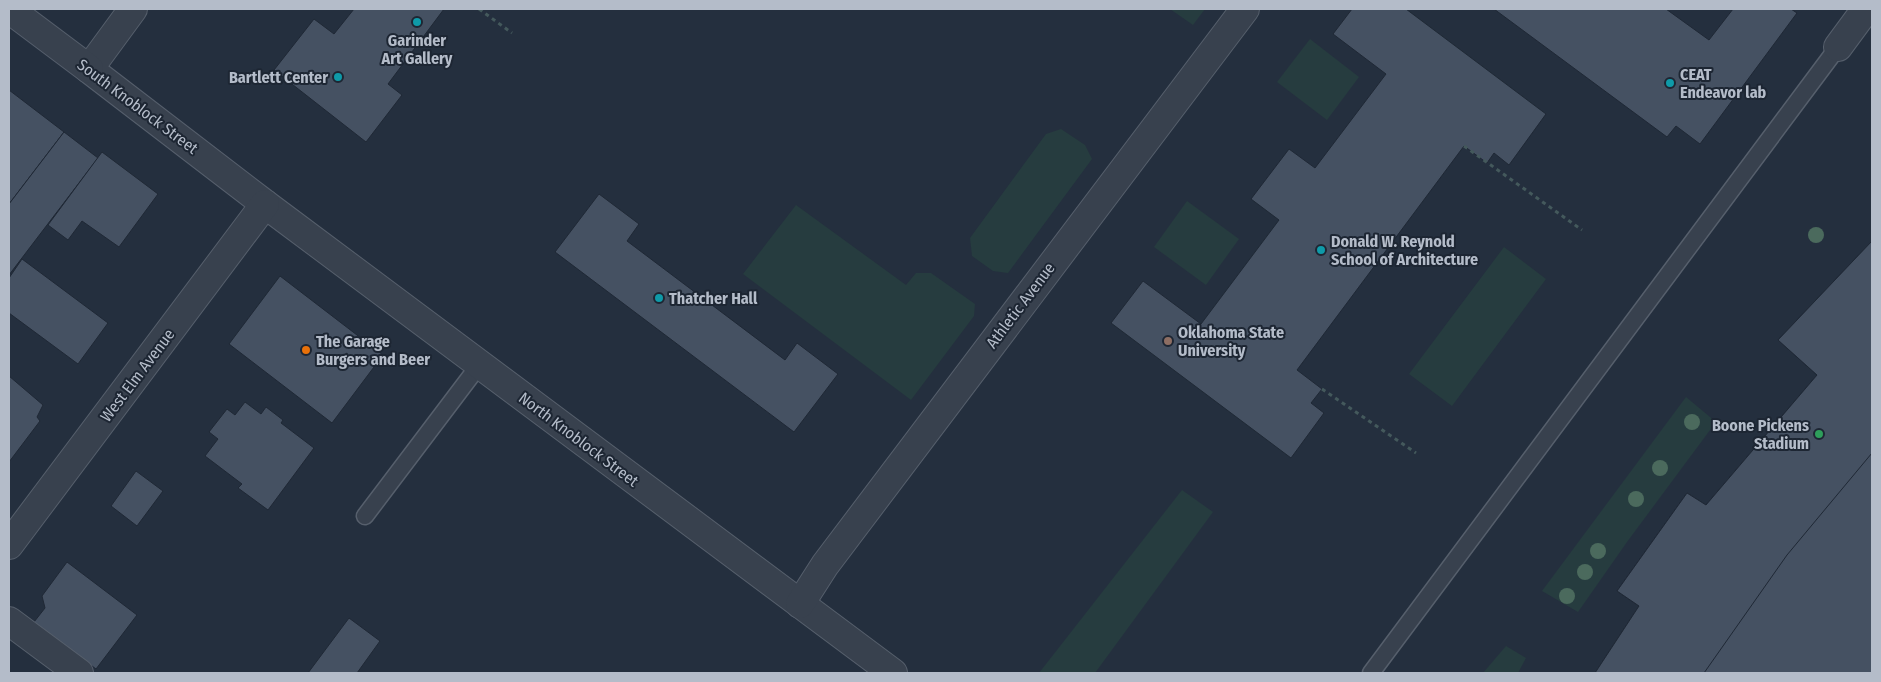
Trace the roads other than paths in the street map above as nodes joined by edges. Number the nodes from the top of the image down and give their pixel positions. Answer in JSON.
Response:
{"nodes":[{"id":1,"x":10,"y":9,"type":"edge"},
{"id":2,"x":133,"y":9,"type":"edge"},
{"id":3,"x":1245,"y":9,"type":"edge"},
{"id":4,"x":1866,"y":9,"type":"edge"},
{"id":5,"x":1838,"y":47,"type":"joint"},
{"id":6,"x":89,"y":68,"type":"junction"},
{"id":7,"x":265,"y":204,"type":"junction"},
{"id":8,"x":480,"y":364,"type":"junction"},
{"id":9,"x":365,"y":516,"type":"dead end"},
{"id":10,"x":9,"y":545,"type":"edge"},
{"id":11,"x":800,"y":604,"type":"junction"},
{"id":12,"x":9,"y":620,"type":"edge"},
{"id":13,"x":78,"y":673,"type":"edge"},
{"id":14,"x":893,"y":673,"type":"edge"},
{"id":15,"x":1371,"y":673,"type":"edge"}],
"edges":[{"from":1,"to":6,"type":"street","name":"South Knoblock Street"},
{"from":2,"to":6,"type":"street"},
{"from":3,"to":11,"type":"street","name":"Athletic Avenue"},
{"from":4,"to":5,"type":"street"},
{"from":5,"to":15,"type":"lane"},
{"from":6,"to":7,"type":"street","name":"South Knoblock Street"},
{"from":7,"to":8,"type":"street","name":"North Knoblock Street"},
{"from":7,"to":10,"type":"street","name":"West Elm Avenue"},
{"from":8,"to":9,"type":"lane"},
{"from":8,"to":11,"type":"street","name":"North Knoblock Street"},
{"from":11,"to":14,"type":"street","name":"North Knoblock Street"},
{"from":12,"to":13,"type":"street"}]}
